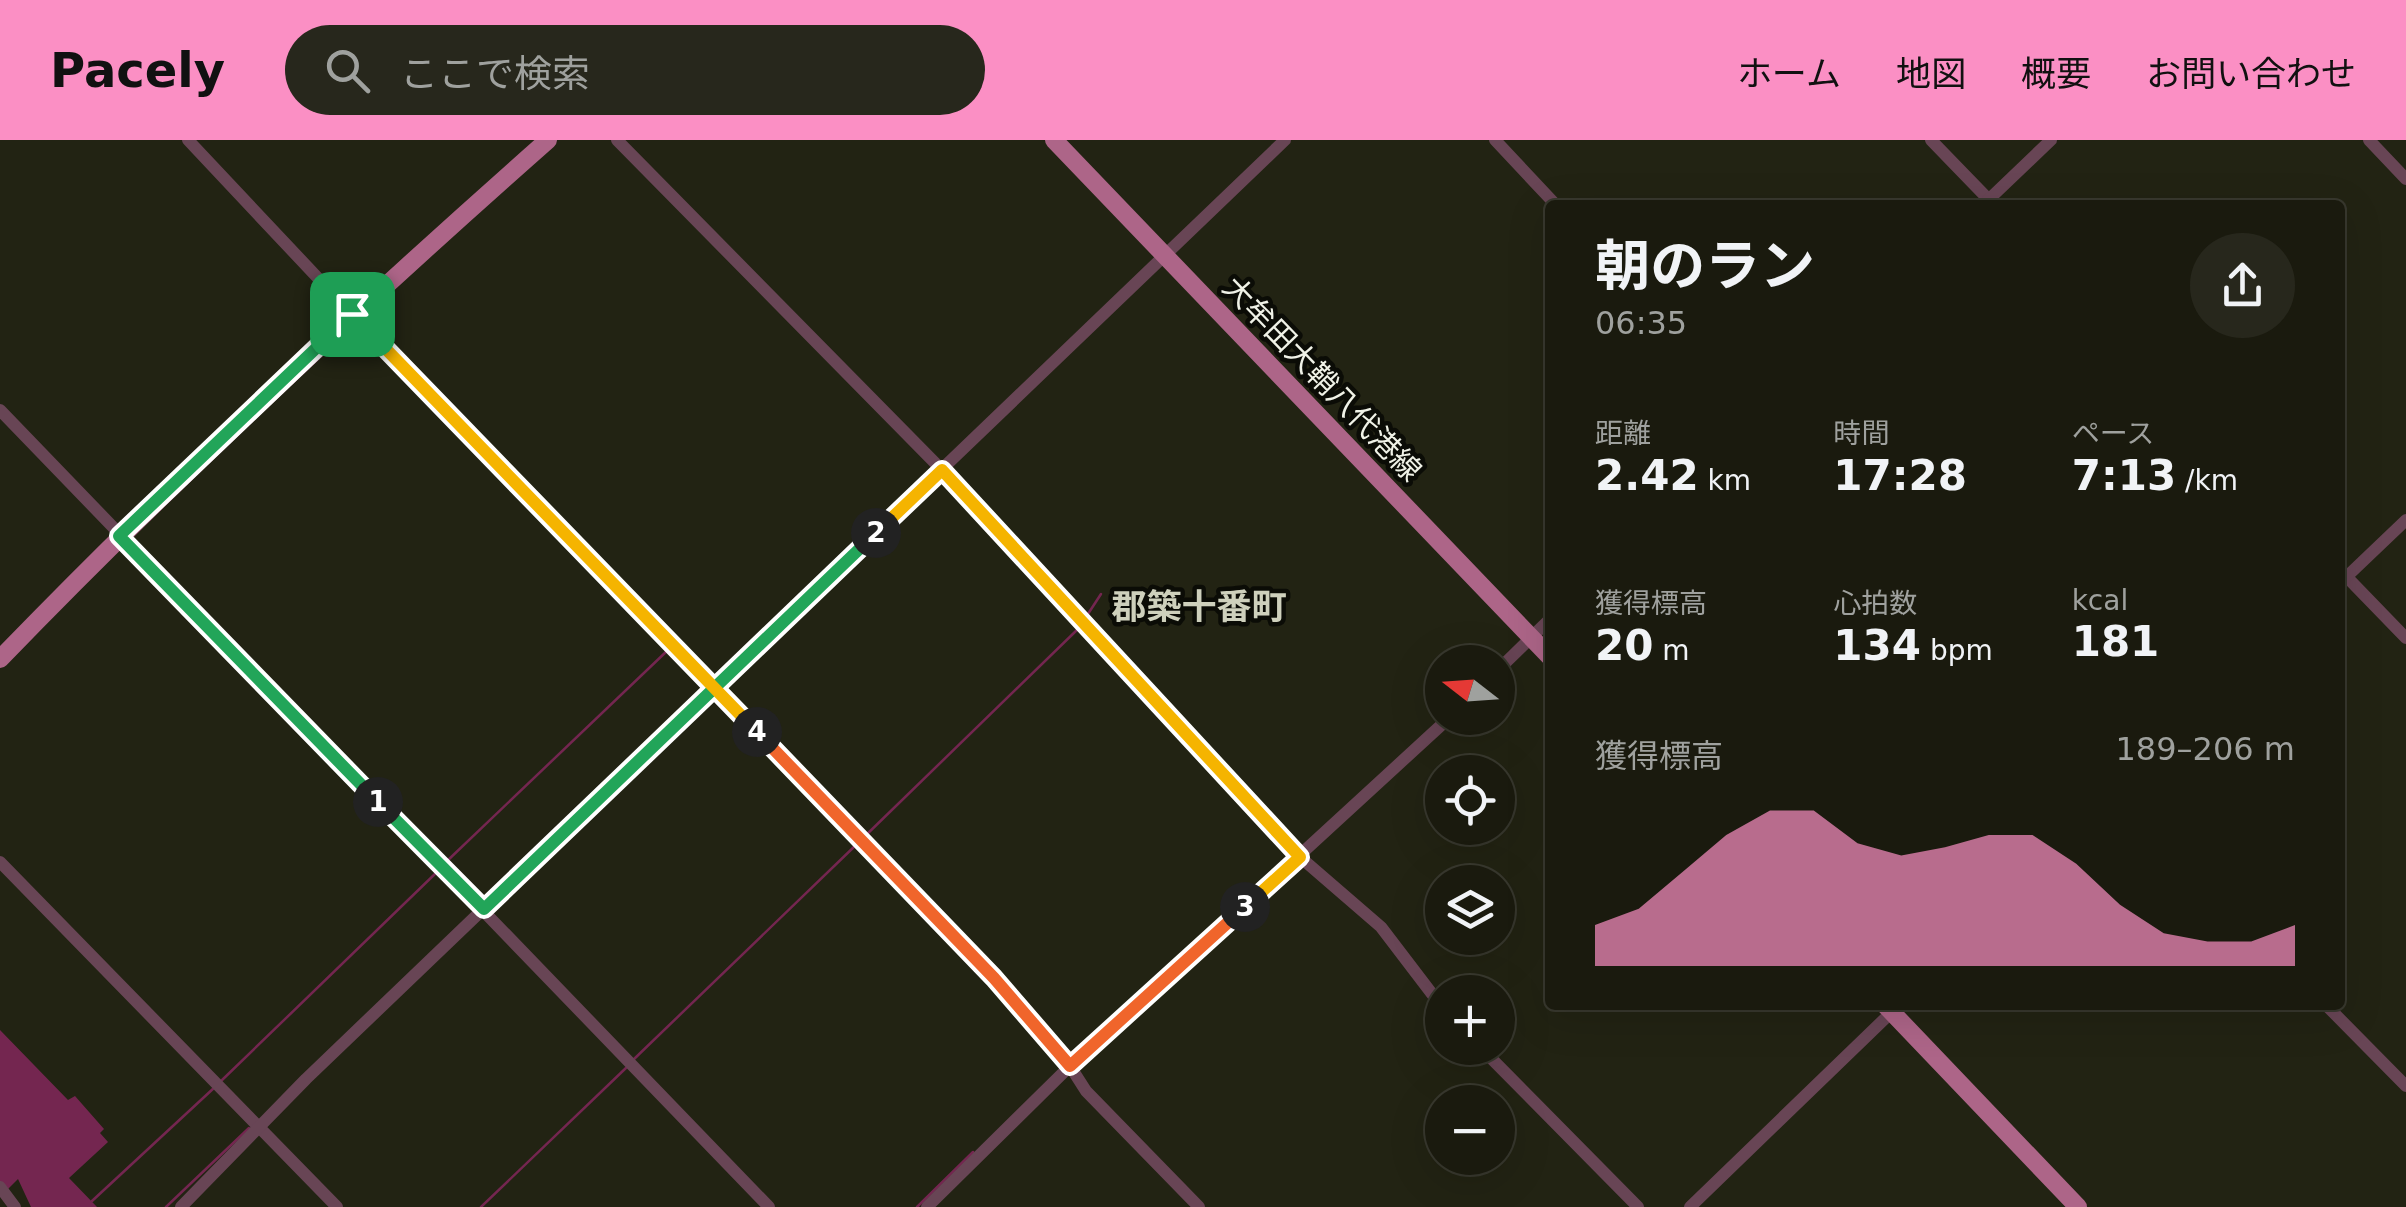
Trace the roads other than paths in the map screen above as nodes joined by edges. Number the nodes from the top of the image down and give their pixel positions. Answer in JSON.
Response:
{"nodes":[{"id":1,"x":188,"y":140,"type":"edge"},
{"id":2,"x":548,"y":140,"type":"edge"},
{"id":3,"x":617,"y":140,"type":"edge"},
{"id":4,"x":1054,"y":140,"type":"edge"},
{"id":5,"x":1285,"y":140,"type":"edge"},
{"id":6,"x":1495,"y":140,"type":"edge"},
{"id":7,"x":1931,"y":140,"type":"edge"},
{"id":8,"x":2051,"y":140,"type":"edge"},
{"id":9,"x":2369,"y":140,"type":"edge"},
{"id":10,"x":2406,"y":179,"type":"edge"},
{"id":11,"x":1551,"y":200,"type":"edge"},
{"id":12,"x":1985,"y":200,"type":"edge"},
{"id":13,"x":1991,"y":200,"type":"edge"},
{"id":14,"x":1164,"y":254,"type":"junction"},
{"id":15,"x":352,"y":314,"type":"junction"},
{"id":16,"x":0,"y":410,"type":"edge"},
{"id":17,"x":942,"y":470,"type":"junction"},
{"id":18,"x":2406,"y":520,"type":"edge"},
{"id":19,"x":119,"y":536,"type":"junction"},
{"id":20,"x":2345,"y":573,"type":"edge"},
{"id":21,"x":2345,"y":579,"type":"edge"},
{"id":22,"x":1545,"y":624,"type":"edge"},
{"id":23,"x":1531,"y":637,"type":"junction"},
{"id":24,"x":2406,"y":638,"type":"edge"},
{"id":25,"x":1545,"y":651,"type":"edge"},
{"id":26,"x":1515,"y":653,"type":"edge"},
{"id":27,"x":0,"y":659,"type":"edge"},
{"id":28,"x":711,"y":686,"type":"junction"},
{"id":29,"x":1432,"y":735,"type":"edge"},
{"id":30,"x":1300,"y":857,"type":"junction"},
{"id":31,"x":0,"y":862,"type":"edge"},
{"id":32,"x":481,"y":906,"type":"junction"},
{"id":33,"x":1425,"y":985,"type":"edge"},
{"id":34,"x":1889,"y":1010,"type":"edge"},
{"id":35,"x":1895,"y":1010,"type":"edge"},
{"id":36,"x":2331,"y":1010,"type":"edge"},
{"id":37,"x":1498,"y":1065,"type":"edge"},
{"id":38,"x":1070,"y":1066,"type":"junction"},
{"id":39,"x":2406,"y":1086,"type":"edge"},
{"id":40,"x":255,"y":1122,"type":"junction"},
{"id":41,"x":0,"y":1187,"type":"edge"},
{"id":42,"x":15,"y":1207,"type":"edge"},
{"id":43,"x":181,"y":1207,"type":"edge"},
{"id":44,"x":337,"y":1207,"type":"edge"},
{"id":45,"x":769,"y":1207,"type":"edge"},
{"id":46,"x":927,"y":1207,"type":"edge"},
{"id":47,"x":1199,"y":1207,"type":"edge"},
{"id":48,"x":1638,"y":1207,"type":"edge"},
{"id":49,"x":1690,"y":1207,"type":"edge"},
{"id":50,"x":2078,"y":1207,"type":"edge"}],
"edges":[{"from":1,"to":15,"type":"street"},
{"from":2,"to":15,"type":"main road"},
{"from":3,"to":17,"type":"street"},
{"from":4,"to":14,"type":"main road","name":"大牟田大鞘八代港線"},
{"from":5,"to":14,"type":"street"},
{"from":6,"to":11,"type":"street"},
{"from":7,"to":12,"type":"street"},
{"from":8,"to":13,"type":"street"},
{"from":9,"to":10,"type":"street"},
{"from":14,"to":17,"type":"street"},
{"from":14,"to":23,"type":"main road","name":"大牟田大鞘八代港線"},
{"from":15,"to":19,"type":"main road"},
{"from":15,"to":28,"type":"street"},
{"from":16,"to":19,"type":"street"},
{"from":17,"to":28,"type":"street"},
{"from":17,"to":30,"type":"street"},
{"from":18,"to":20,"type":"street"},
{"from":19,"to":27,"type":"main road"},
{"from":19,"to":32,"type":"street"},
{"from":21,"to":24,"type":"street"},
{"from":22,"to":23,"type":"street"},
{"from":23,"to":25,"type":"main road","name":"大牟田大鞘八代港線"},
{"from":23,"to":26,"type":"street"},
{"from":28,"to":32,"type":"street"},
{"from":28,"to":38,"type":"street"},
{"from":29,"to":30,"type":"street"},
{"from":30,"to":33,"type":"street"},
{"from":30,"to":38,"type":"street"},
{"from":31,"to":40,"type":"street"},
{"from":32,"to":40,"type":"street"},
{"from":32,"to":45,"type":"street"},
{"from":34,"to":49,"type":"street"},
{"from":35,"to":50,"type":"main road"},
{"from":36,"to":39,"type":"street"},
{"from":37,"to":48,"type":"street"},
{"from":38,"to":46,"type":"street"},
{"from":38,"to":47,"type":"street"},
{"from":40,"to":43,"type":"street"},
{"from":40,"to":44,"type":"street"},
{"from":41,"to":42,"type":"street"}]}
